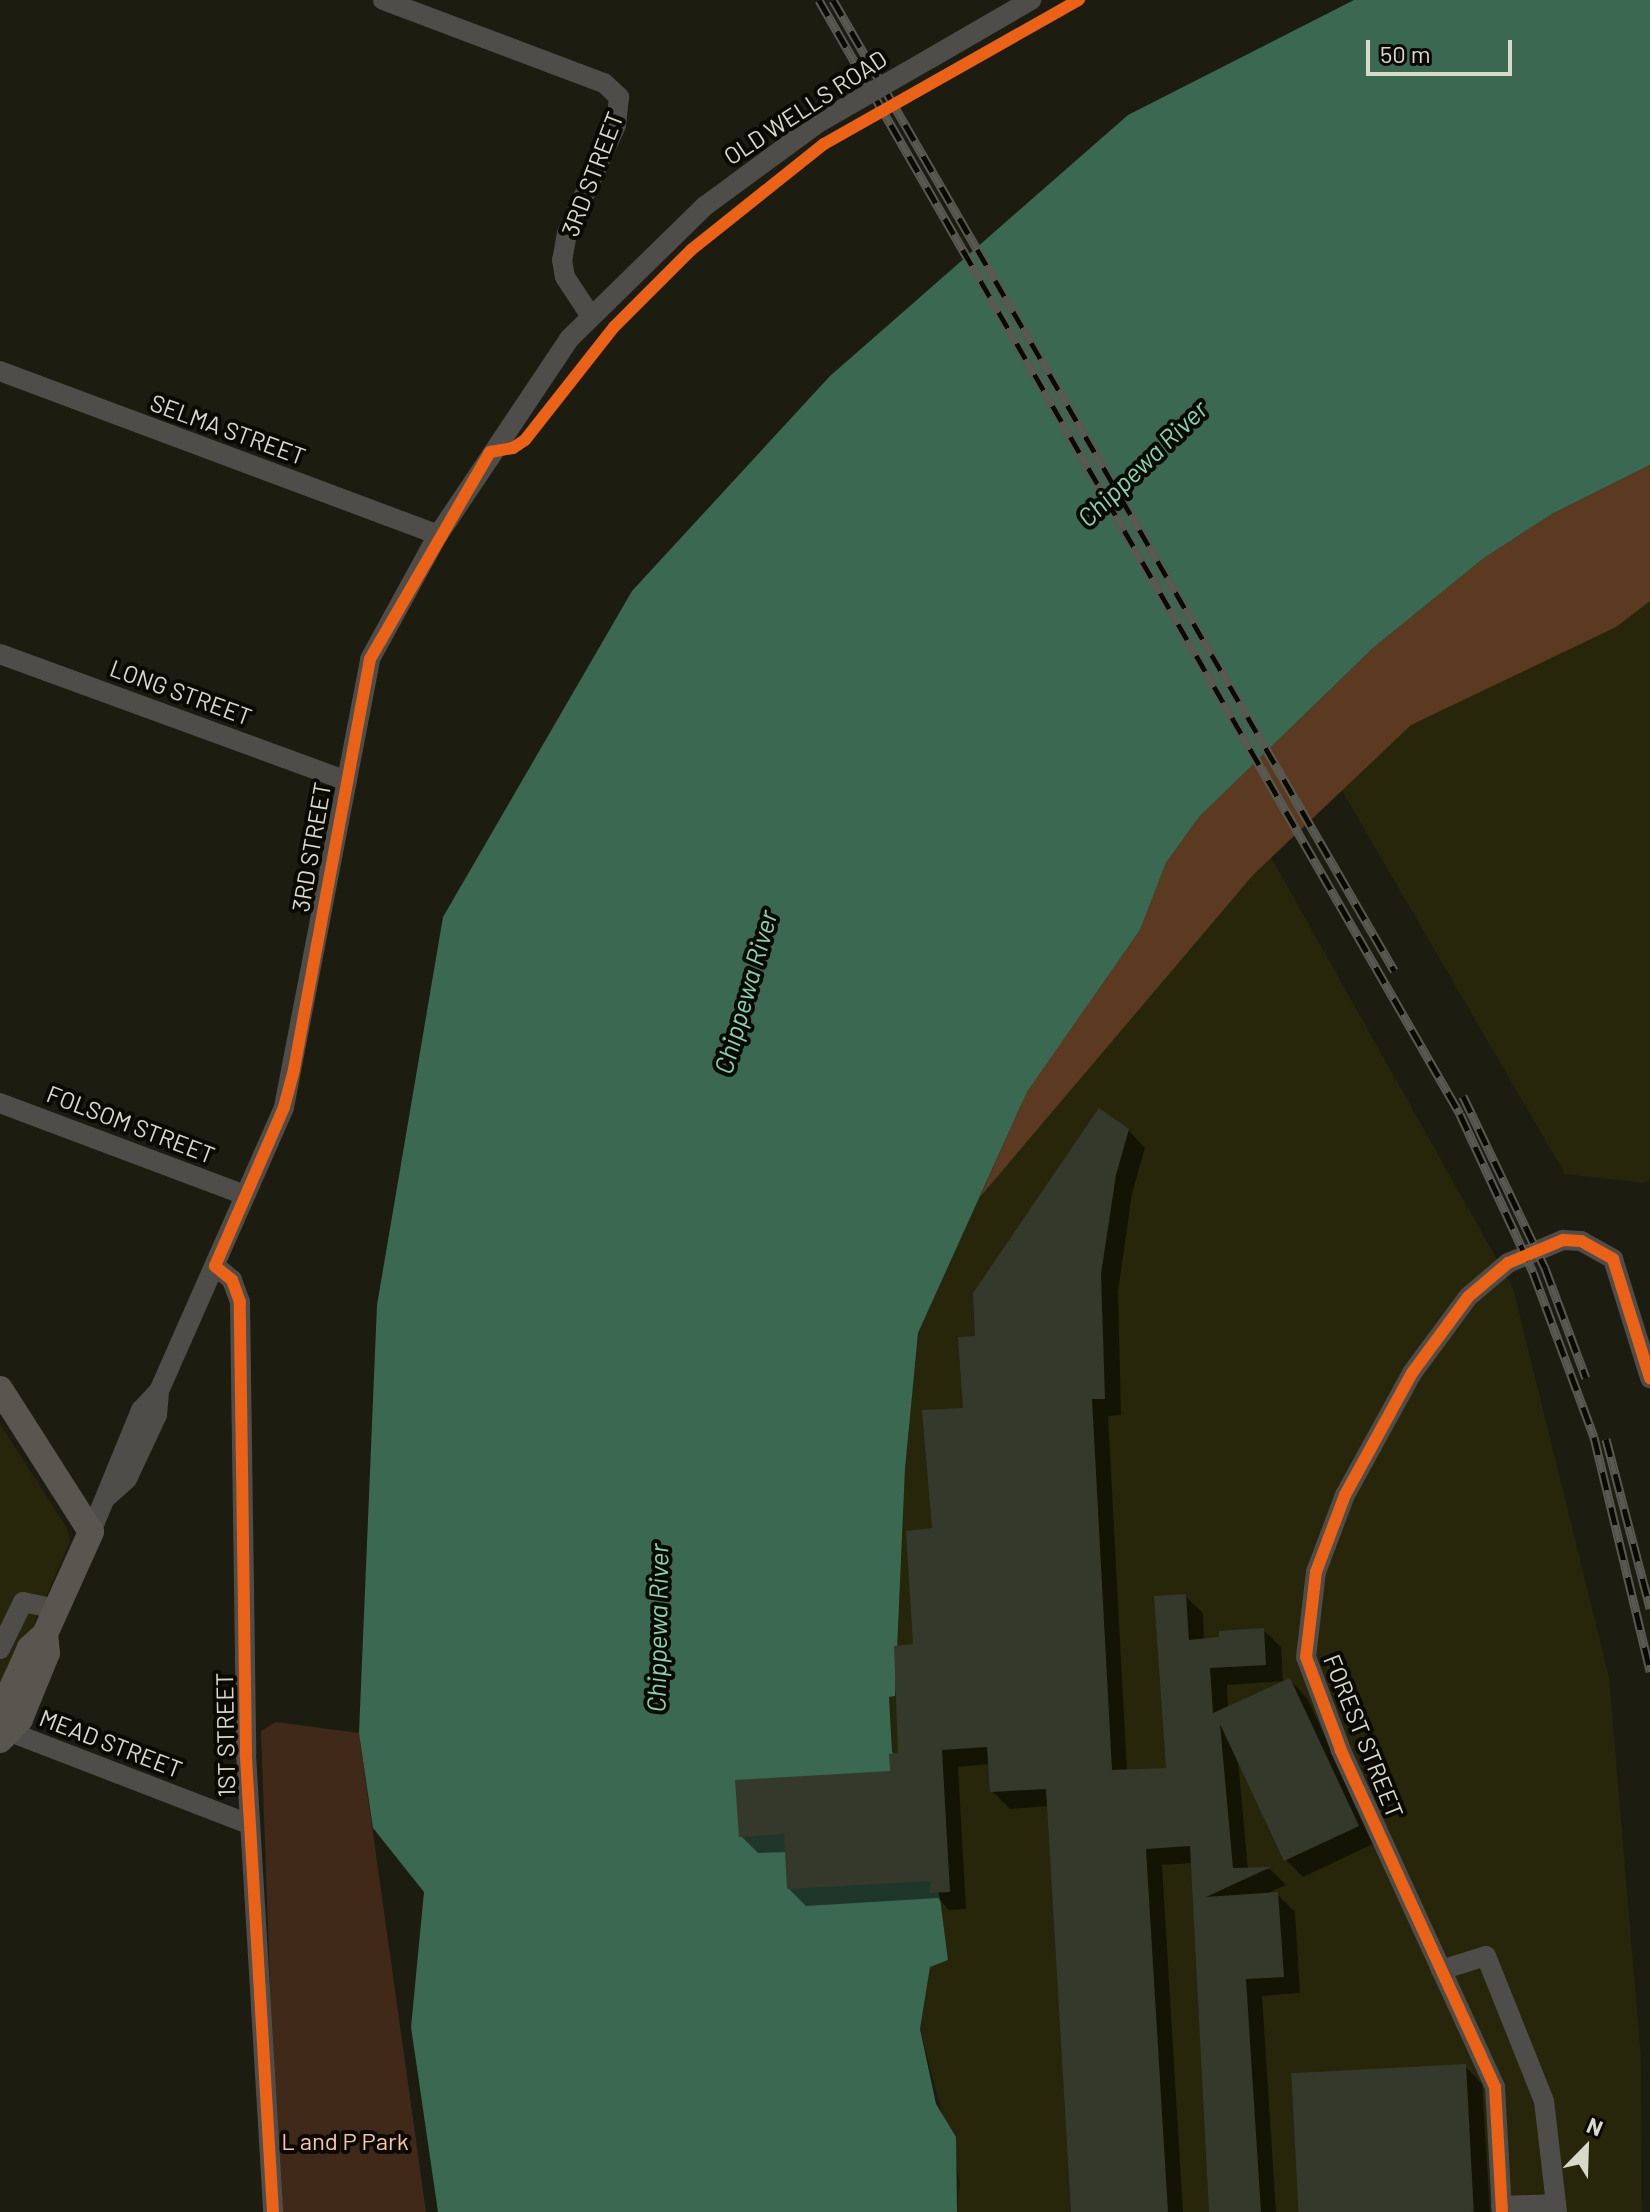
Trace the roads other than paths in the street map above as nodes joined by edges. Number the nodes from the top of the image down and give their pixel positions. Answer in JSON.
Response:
{"nodes":[{"id":1,"x":383,"y":0,"type":"edge"},
{"id":2,"x":1031,"y":0,"type":"edge"},
{"id":3,"x":590,"y":315,"type":"junction"},
{"id":4,"x":0,"y":371,"type":"edge"},
{"id":5,"x":438,"y":535,"type":"junction"},
{"id":6,"x":0,"y":654,"type":"edge"},
{"id":7,"x":345,"y":780,"type":"junction"},
{"id":8,"x":0,"y":1103,"type":"edge"},
{"id":9,"x":245,"y":1195,"type":"junction"},
{"id":10,"x":215,"y":1266,"type":"junction"},
{"id":11,"x":1650,"y":1378,"type":"edge"},
{"id":12,"x":0,"y":1389,"type":"edge"},
{"id":13,"x":91,"y":1532,"type":"junction"},
{"id":14,"x":56,"y":1609,"type":"junction"},
{"id":15,"x":0,"y":1649,"type":"edge"},
{"id":16,"x":1,"y":1733,"type":"edge"},
{"id":17,"x":249,"y":1824,"type":"junction"},
{"id":18,"x":1441,"y":1970,"type":"junction"},
{"id":19,"x":1557,"y":2208,"type":"edge"},
{"id":20,"x":1501,"y":2209,"type":"edge"},
{"id":21,"x":273,"y":2212,"type":"edge"}],
"edges":[{"from":1,"to":3,"type":"street","name":"3RD STREET"},
{"from":2,"to":3,"type":"street","name":"OLD WELLS ROAD","bridge":true},
{"from":3,"to":5,"type":"street","name":"3RD STREET"},
{"from":4,"to":5,"type":"street","name":"SELMA STREET"},
{"from":5,"to":7,"type":"street","name":"3RD STREET"},
{"from":6,"to":7,"type":"street","name":"LONG STREET"},
{"from":7,"to":9,"type":"street","name":"3RD STREET"},
{"from":8,"to":9,"type":"street","name":"FOLSOM STREET"},
{"from":9,"to":10,"type":"street","name":"3RD STREET"},
{"from":10,"to":13,"type":"street","name":"3RD STREET"},
{"from":10,"to":17,"type":"street","name":"1ST STREET"},
{"from":11,"to":18,"type":"street","name":"FOREST STREET"},
{"from":12,"to":13,"type":"main road"},
{"from":13,"to":14,"type":"main road","name":"3RD STREET"},
{"from":14,"to":15,"type":"street"},
{"from":14,"to":16,"type":"main road","name":"3RD STREET"},
{"from":16,"to":17,"type":"street","name":"MEAD STREET"},
{"from":17,"to":21,"type":"street","name":"1ST STREET"},
{"from":18,"to":19,"type":"street"},
{"from":18,"to":20,"type":"street","name":"FOREST STREET"},
{"from":19,"to":20,"type":"street"}]}
